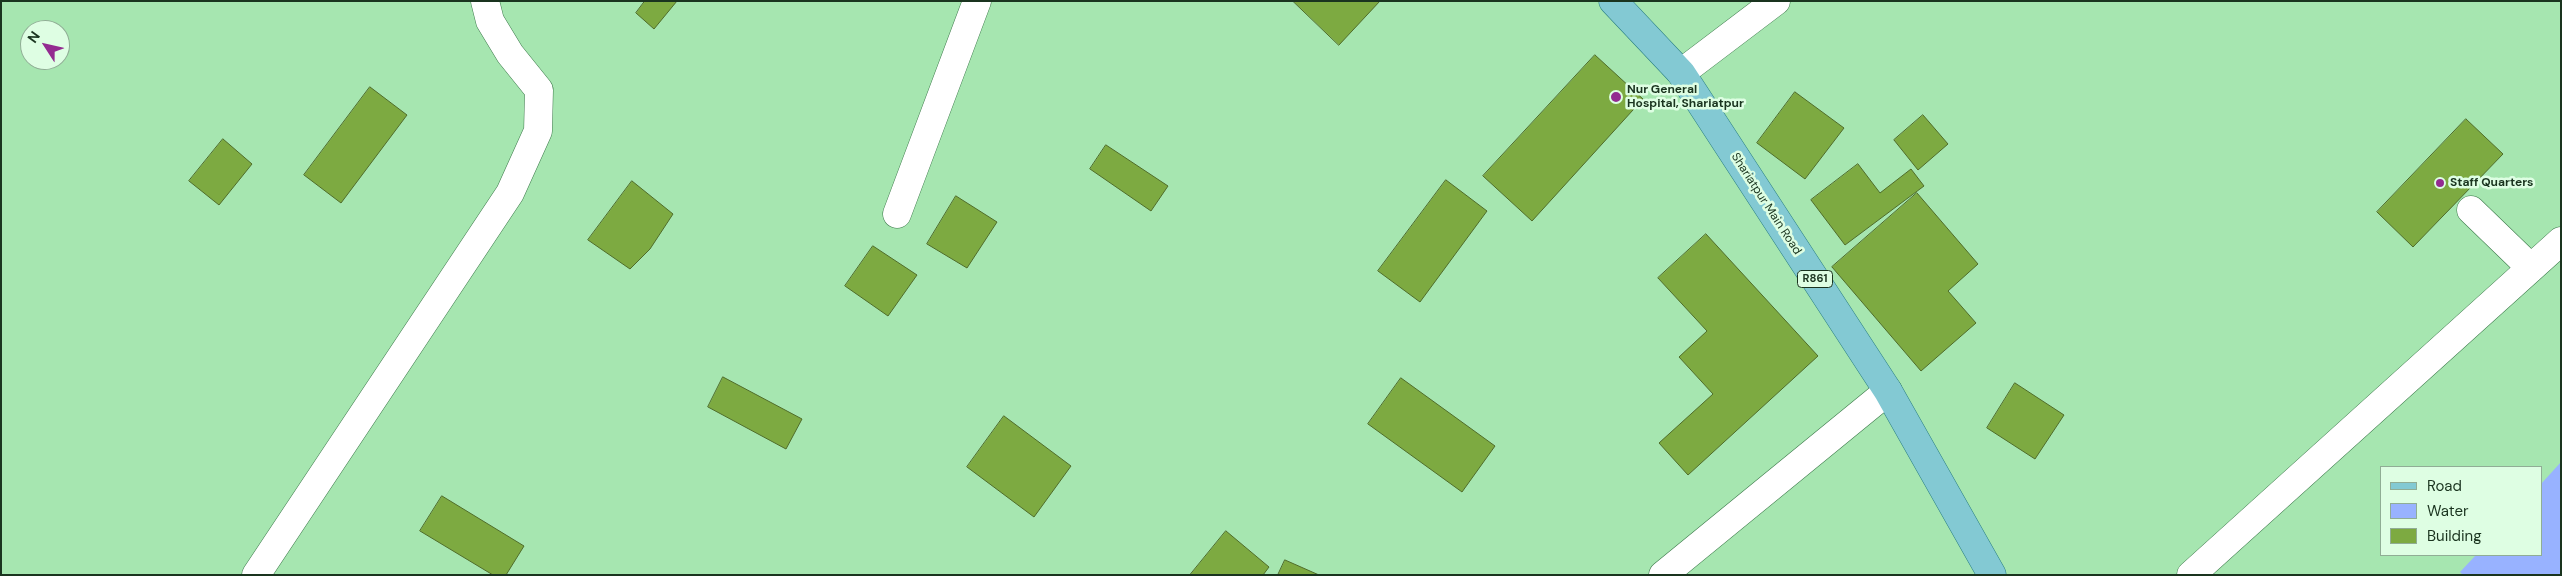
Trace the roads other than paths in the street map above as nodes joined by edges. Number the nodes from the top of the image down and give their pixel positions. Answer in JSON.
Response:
{"nodes":[{"id":1,"x":485,"y":1,"type":"edge"},
{"id":2,"x":977,"y":1,"type":"edge"},
{"id":3,"x":1612,"y":1,"type":"edge"},
{"id":4,"x":1776,"y":1,"type":"edge"},
{"id":5,"x":1681,"y":73,"type":"junction"},
{"id":6,"x":2471,"y":210,"type":"dead end"},
{"id":7,"x":897,"y":214,"type":"dead end"},
{"id":8,"x":2561,"y":241,"type":"edge"},
{"id":9,"x":2531,"y":268,"type":"junction"},
{"id":10,"x":1888,"y":391,"type":"junction"},
{"id":11,"x":256,"y":575,"type":"edge"},
{"id":12,"x":1662,"y":575,"type":"edge"},
{"id":13,"x":1992,"y":575,"type":"edge"},
{"id":14,"x":2192,"y":575,"type":"edge"}],
"edges":[{"from":1,"to":11,"type":"street"},
{"from":2,"to":7,"type":"street"},
{"from":3,"to":5,"type":"main road","name":"Shariatpur Main Road","number":"R861"},
{"from":4,"to":5,"type":"street"},
{"from":5,"to":10,"type":"main road","name":"Shariatpur Main Road","number":"R861"},
{"from":6,"to":9,"type":"street"},
{"from":8,"to":9,"type":"street"},
{"from":9,"to":14,"type":"street"},
{"from":10,"to":12,"type":"street"},
{"from":10,"to":13,"type":"main road","name":"Shariatpur Main Road","number":"R861"}]}
